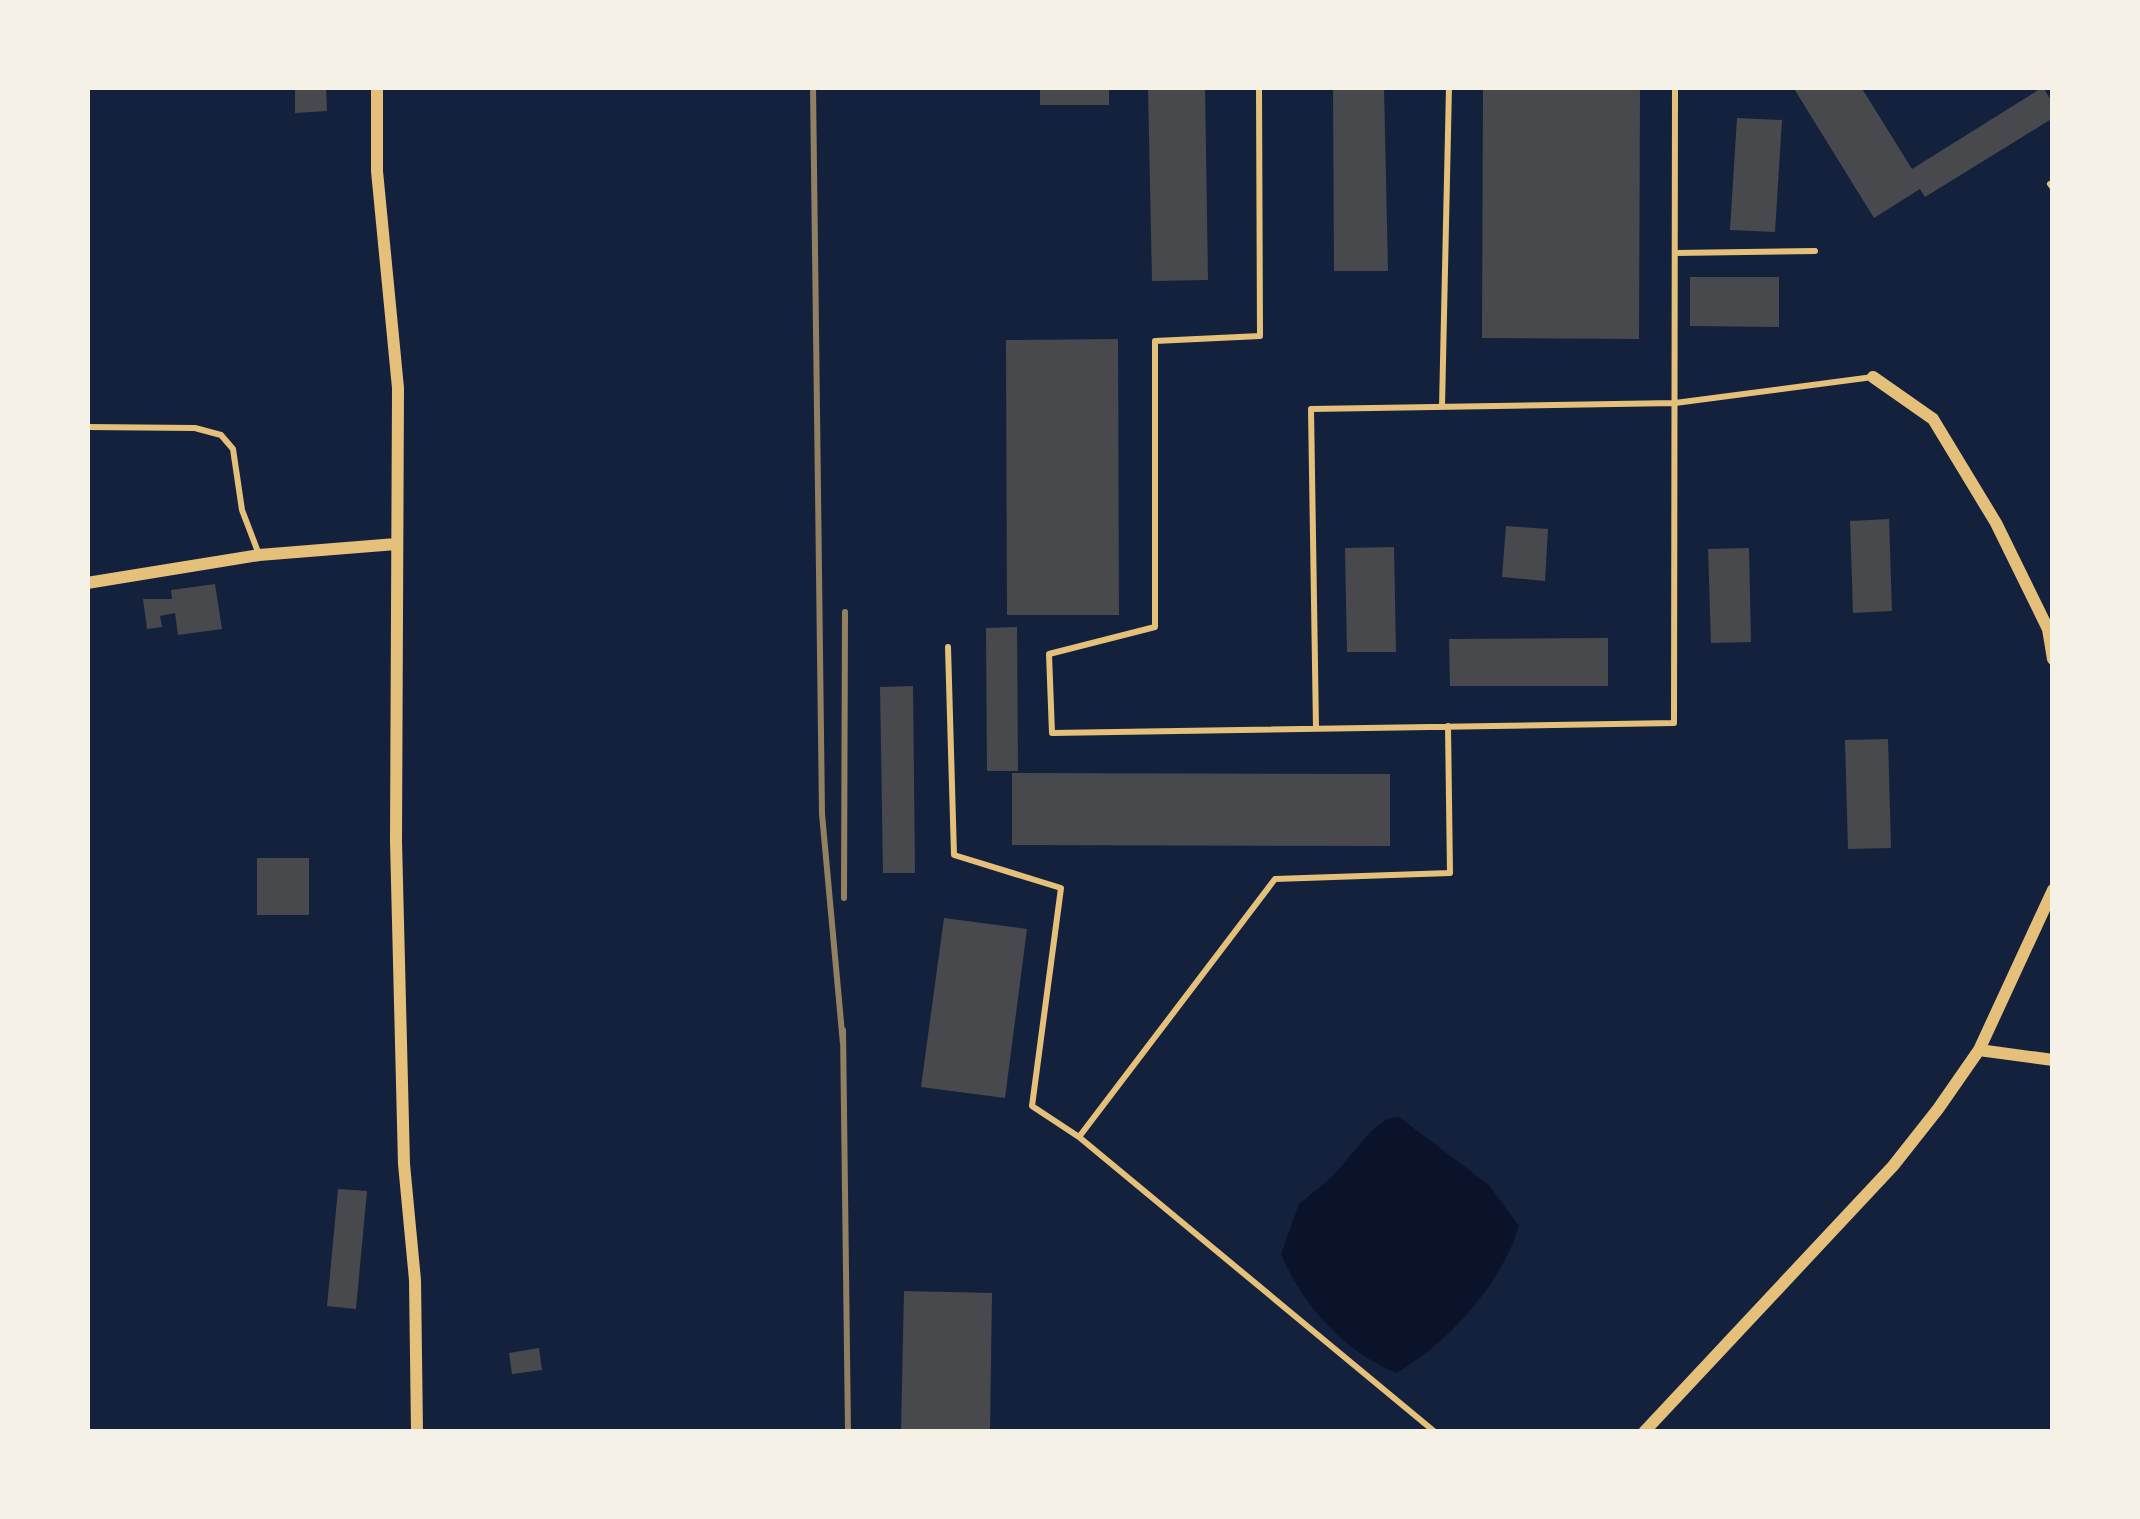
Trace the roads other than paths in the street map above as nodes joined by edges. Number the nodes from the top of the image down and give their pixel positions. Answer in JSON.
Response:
{"nodes":[{"id":1,"x":376,"y":87,"type":"edge"},
{"id":2,"x":1259,"y":87,"type":"edge"},
{"id":3,"x":1449,"y":87,"type":"edge"},
{"id":4,"x":1675,"y":87,"type":"edge"},
{"id":5,"x":1815,"y":250,"type":"dead end"},
{"id":6,"x":1675,"y":253,"type":"junction"},
{"id":7,"x":1873,"y":377,"type":"joint"},
{"id":8,"x":1675,"y":403,"type":"junction"},
{"id":9,"x":1442,"y":407,"type":"junction"},
{"id":10,"x":87,"y":427,"type":"edge"},
{"id":11,"x":396,"y":544,"type":"junction"},
{"id":12,"x":260,"y":555,"type":"junction"},
{"id":13,"x":87,"y":583,"type":"edge"},
{"id":14,"x":949,"y":647,"type":"dead end"},
{"id":15,"x":2053,"y":659,"type":"edge"},
{"id":16,"x":1448,"y":726,"type":"junction"},
{"id":17,"x":1316,"y":728,"type":"junction"},
{"id":18,"x":2053,"y":890,"type":"edge"},
{"id":19,"x":1978,"y":1050,"type":"junction"},
{"id":20,"x":2053,"y":1060,"type":"edge"},
{"id":21,"x":1079,"y":1137,"type":"junction"},
{"id":22,"x":417,"y":1432,"type":"edge"},
{"id":23,"x":1435,"y":1432,"type":"edge"},
{"id":24,"x":1643,"y":1432,"type":"edge"}],
"edges":[{"from":1,"to":11,"type":"street"},
{"from":2,"to":17,"type":"lane"},
{"from":3,"to":9,"type":"lane"},
{"from":4,"to":6,"type":"lane"},
{"from":5,"to":6,"type":"lane"},
{"from":6,"to":8,"type":"lane"},
{"from":7,"to":8,"type":"lane"},
{"from":7,"to":15,"type":"street"},
{"from":8,"to":9,"type":"lane"},
{"from":8,"to":16,"type":"lane"},
{"from":9,"to":17,"type":"lane"},
{"from":10,"to":12,"type":"lane"},
{"from":11,"to":12,"type":"street"},
{"from":11,"to":22,"type":"street"},
{"from":12,"to":13,"type":"street"},
{"from":14,"to":21,"type":"lane"},
{"from":16,"to":17,"type":"lane"},
{"from":16,"to":21,"type":"lane"},
{"from":18,"to":19,"type":"street"},
{"from":19,"to":20,"type":"street"},
{"from":19,"to":24,"type":"street"},
{"from":21,"to":23,"type":"lane"}]}
